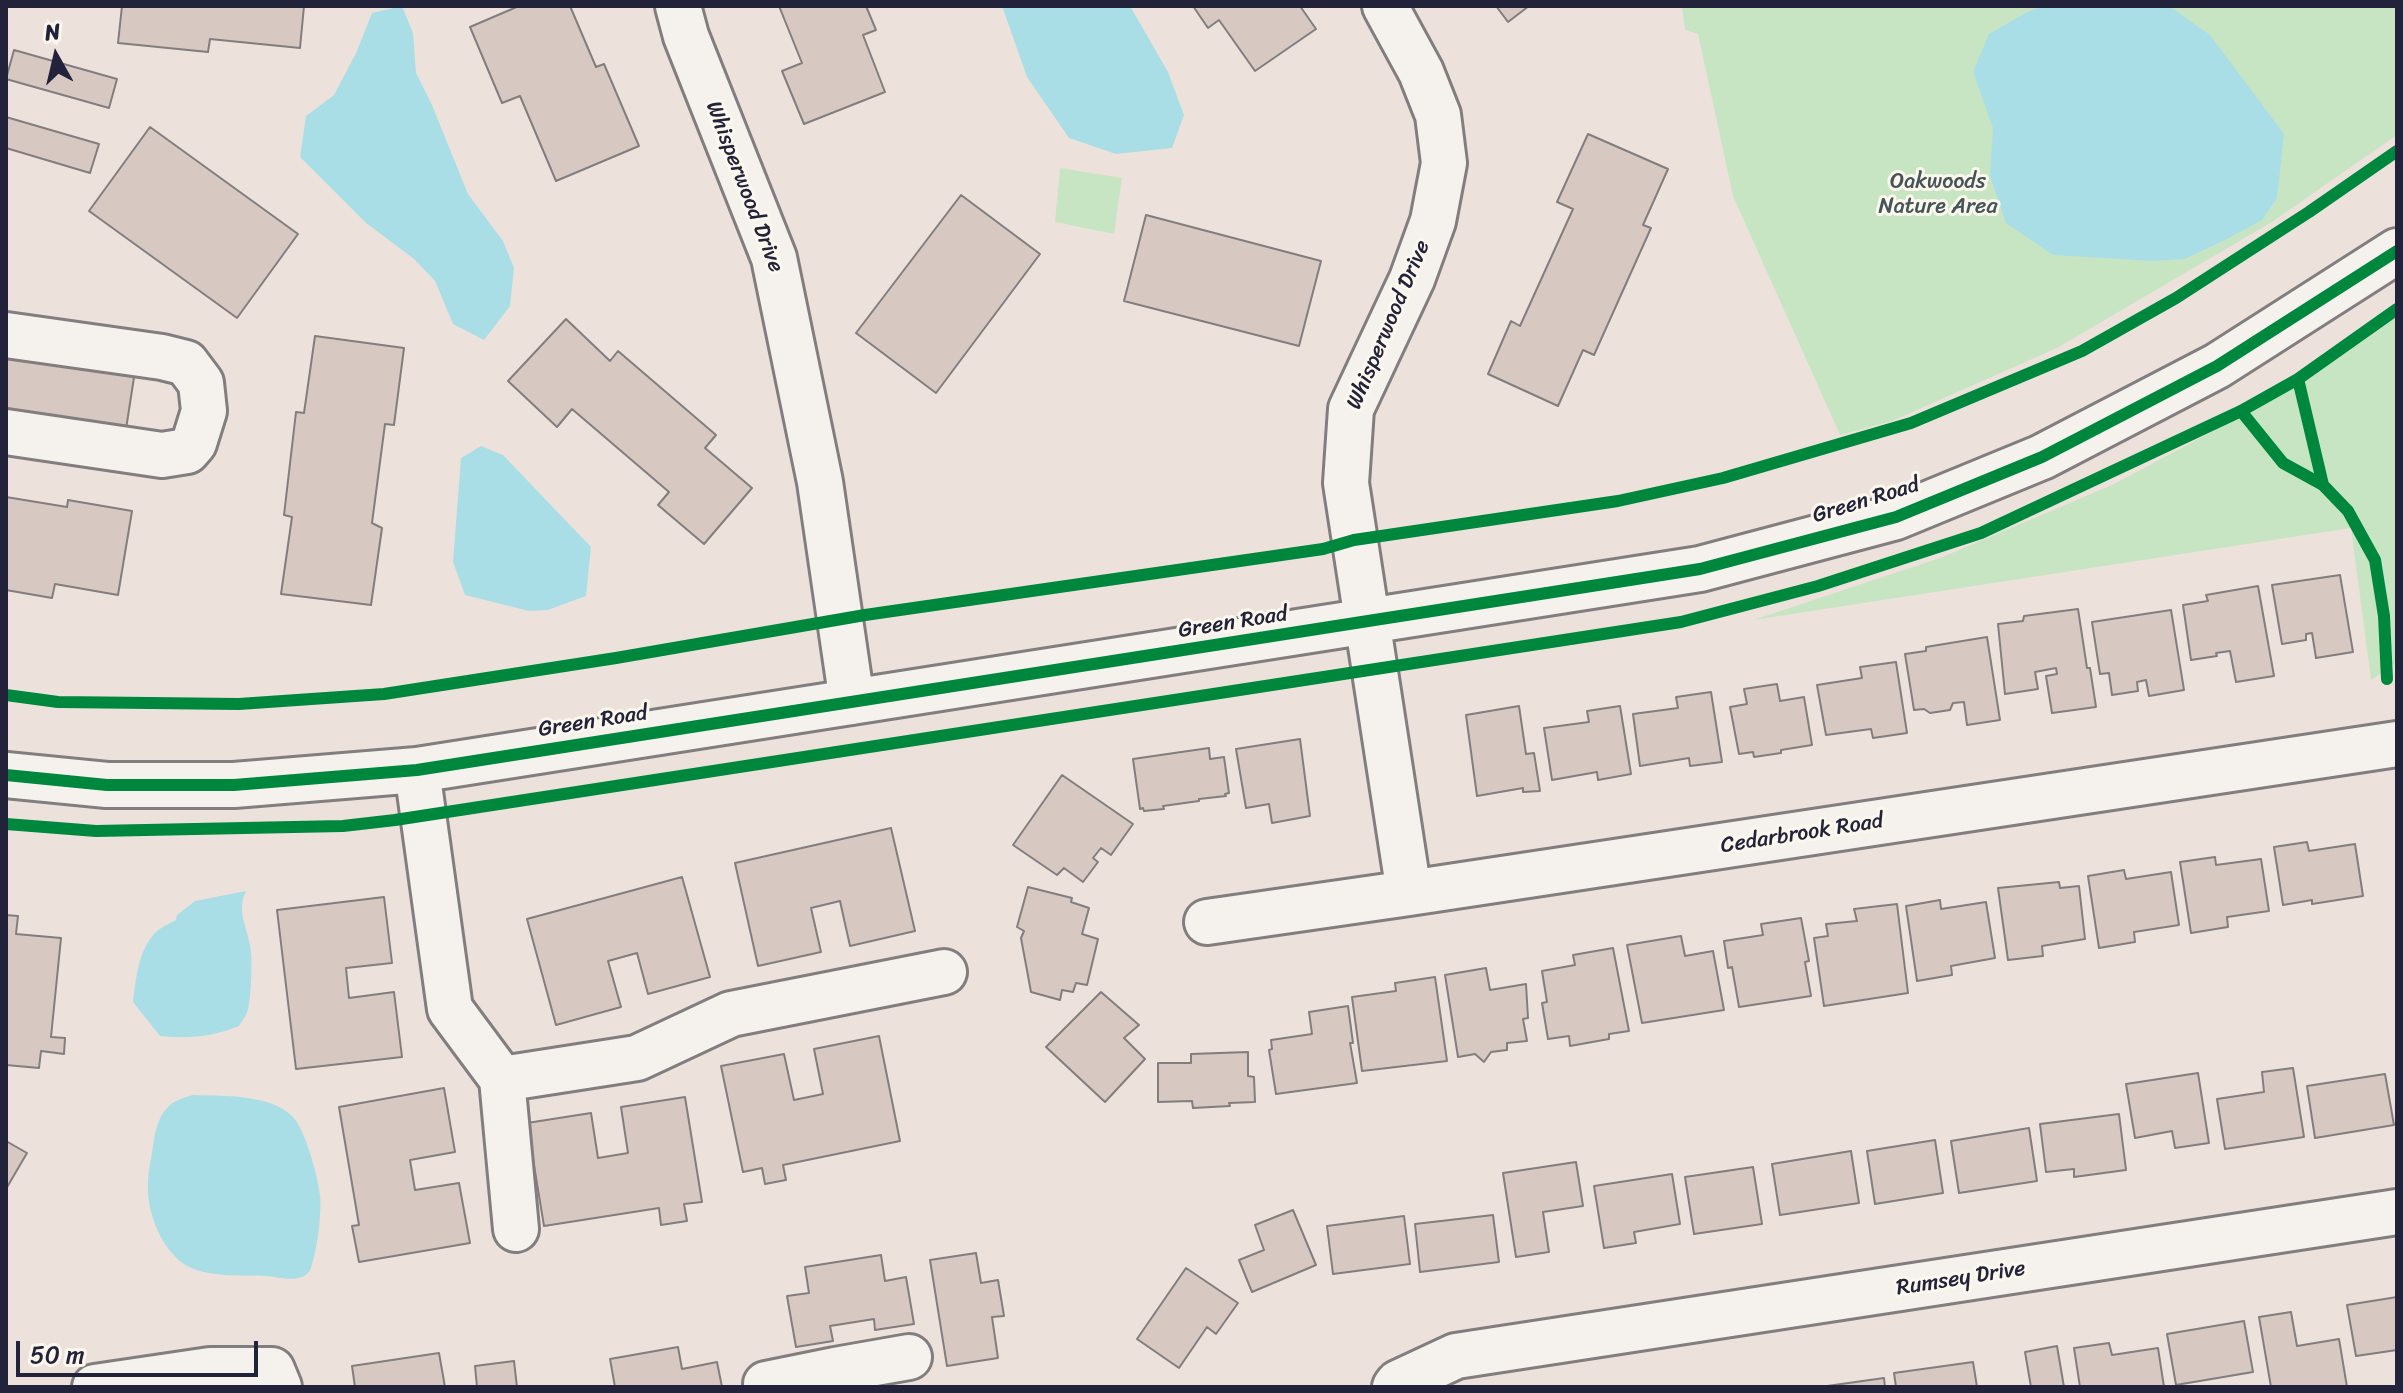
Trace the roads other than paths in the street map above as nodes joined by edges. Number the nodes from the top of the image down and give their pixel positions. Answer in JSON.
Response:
{"nodes":[{"id":1,"x":678,"y":6,"type":"edge"},
{"id":2,"x":1385,"y":6,"type":"edge"},
{"id":3,"x":2397,"y":251,"type":"edge"},
{"id":4,"x":6,"y":335,"type":"edge"},
{"id":5,"x":6,"y":432,"type":"edge"},
{"id":6,"x":1367,"y":623,"type":"junction"},
{"id":7,"x":852,"y":702,"type":"junction"},
{"id":8,"x":2397,"y":744,"type":"edge"},
{"id":9,"x":417,"y":770,"type":"junction"},
{"id":10,"x":6,"y":775,"type":"edge"},
{"id":11,"x":1409,"y":893,"type":"junction"},
{"id":12,"x":1207,"y":922,"type":"dead end"},
{"id":13,"x":944,"y":972,"type":"dead end"},
{"id":14,"x":502,"y":1079,"type":"junction"},
{"id":15,"x":2397,"y":1212,"type":"edge"},
{"id":16,"x":516,"y":1229,"type":"dead end"},
{"id":17,"x":909,"y":1357,"type":"dead end"},
{"id":18,"x":837,"y":1379,"type":"edge"},
{"id":19,"x":95,"y":1387,"type":"edge"},
{"id":20,"x":279,"y":1387,"type":"edge"},
{"id":21,"x":766,"y":1387,"type":"edge"},
{"id":22,"x":1395,"y":1387,"type":"edge"}],
"edges":[{"from":1,"to":7,"type":"street","name":"Whisperwood Drive"},
{"from":2,"to":6,"type":"street","name":"Whisperwood Drive"},
{"from":3,"to":6,"type":"street","name":"Green Road"},
{"from":4,"to":5,"type":"street"},
{"from":6,"to":7,"type":"street","name":"Green Road"},
{"from":6,"to":11,"type":"street","name":"Whisperwood Drive"},
{"from":7,"to":9,"type":"street","name":"Green Road"},
{"from":8,"to":11,"type":"street","name":"Cedarbrook Road"},
{"from":9,"to":10,"type":"street","name":"Green Road"},
{"from":9,"to":14,"type":"street"},
{"from":11,"to":12,"type":"street","name":"Cedarbrook Road"},
{"from":13,"to":14,"type":"street"},
{"from":14,"to":16,"type":"street"},
{"from":15,"to":22,"type":"street","name":"Rumsey Drive"},
{"from":17,"to":18,"type":"street"},
{"from":18,"to":21,"type":"street"},
{"from":19,"to":20,"type":"street"}]}
